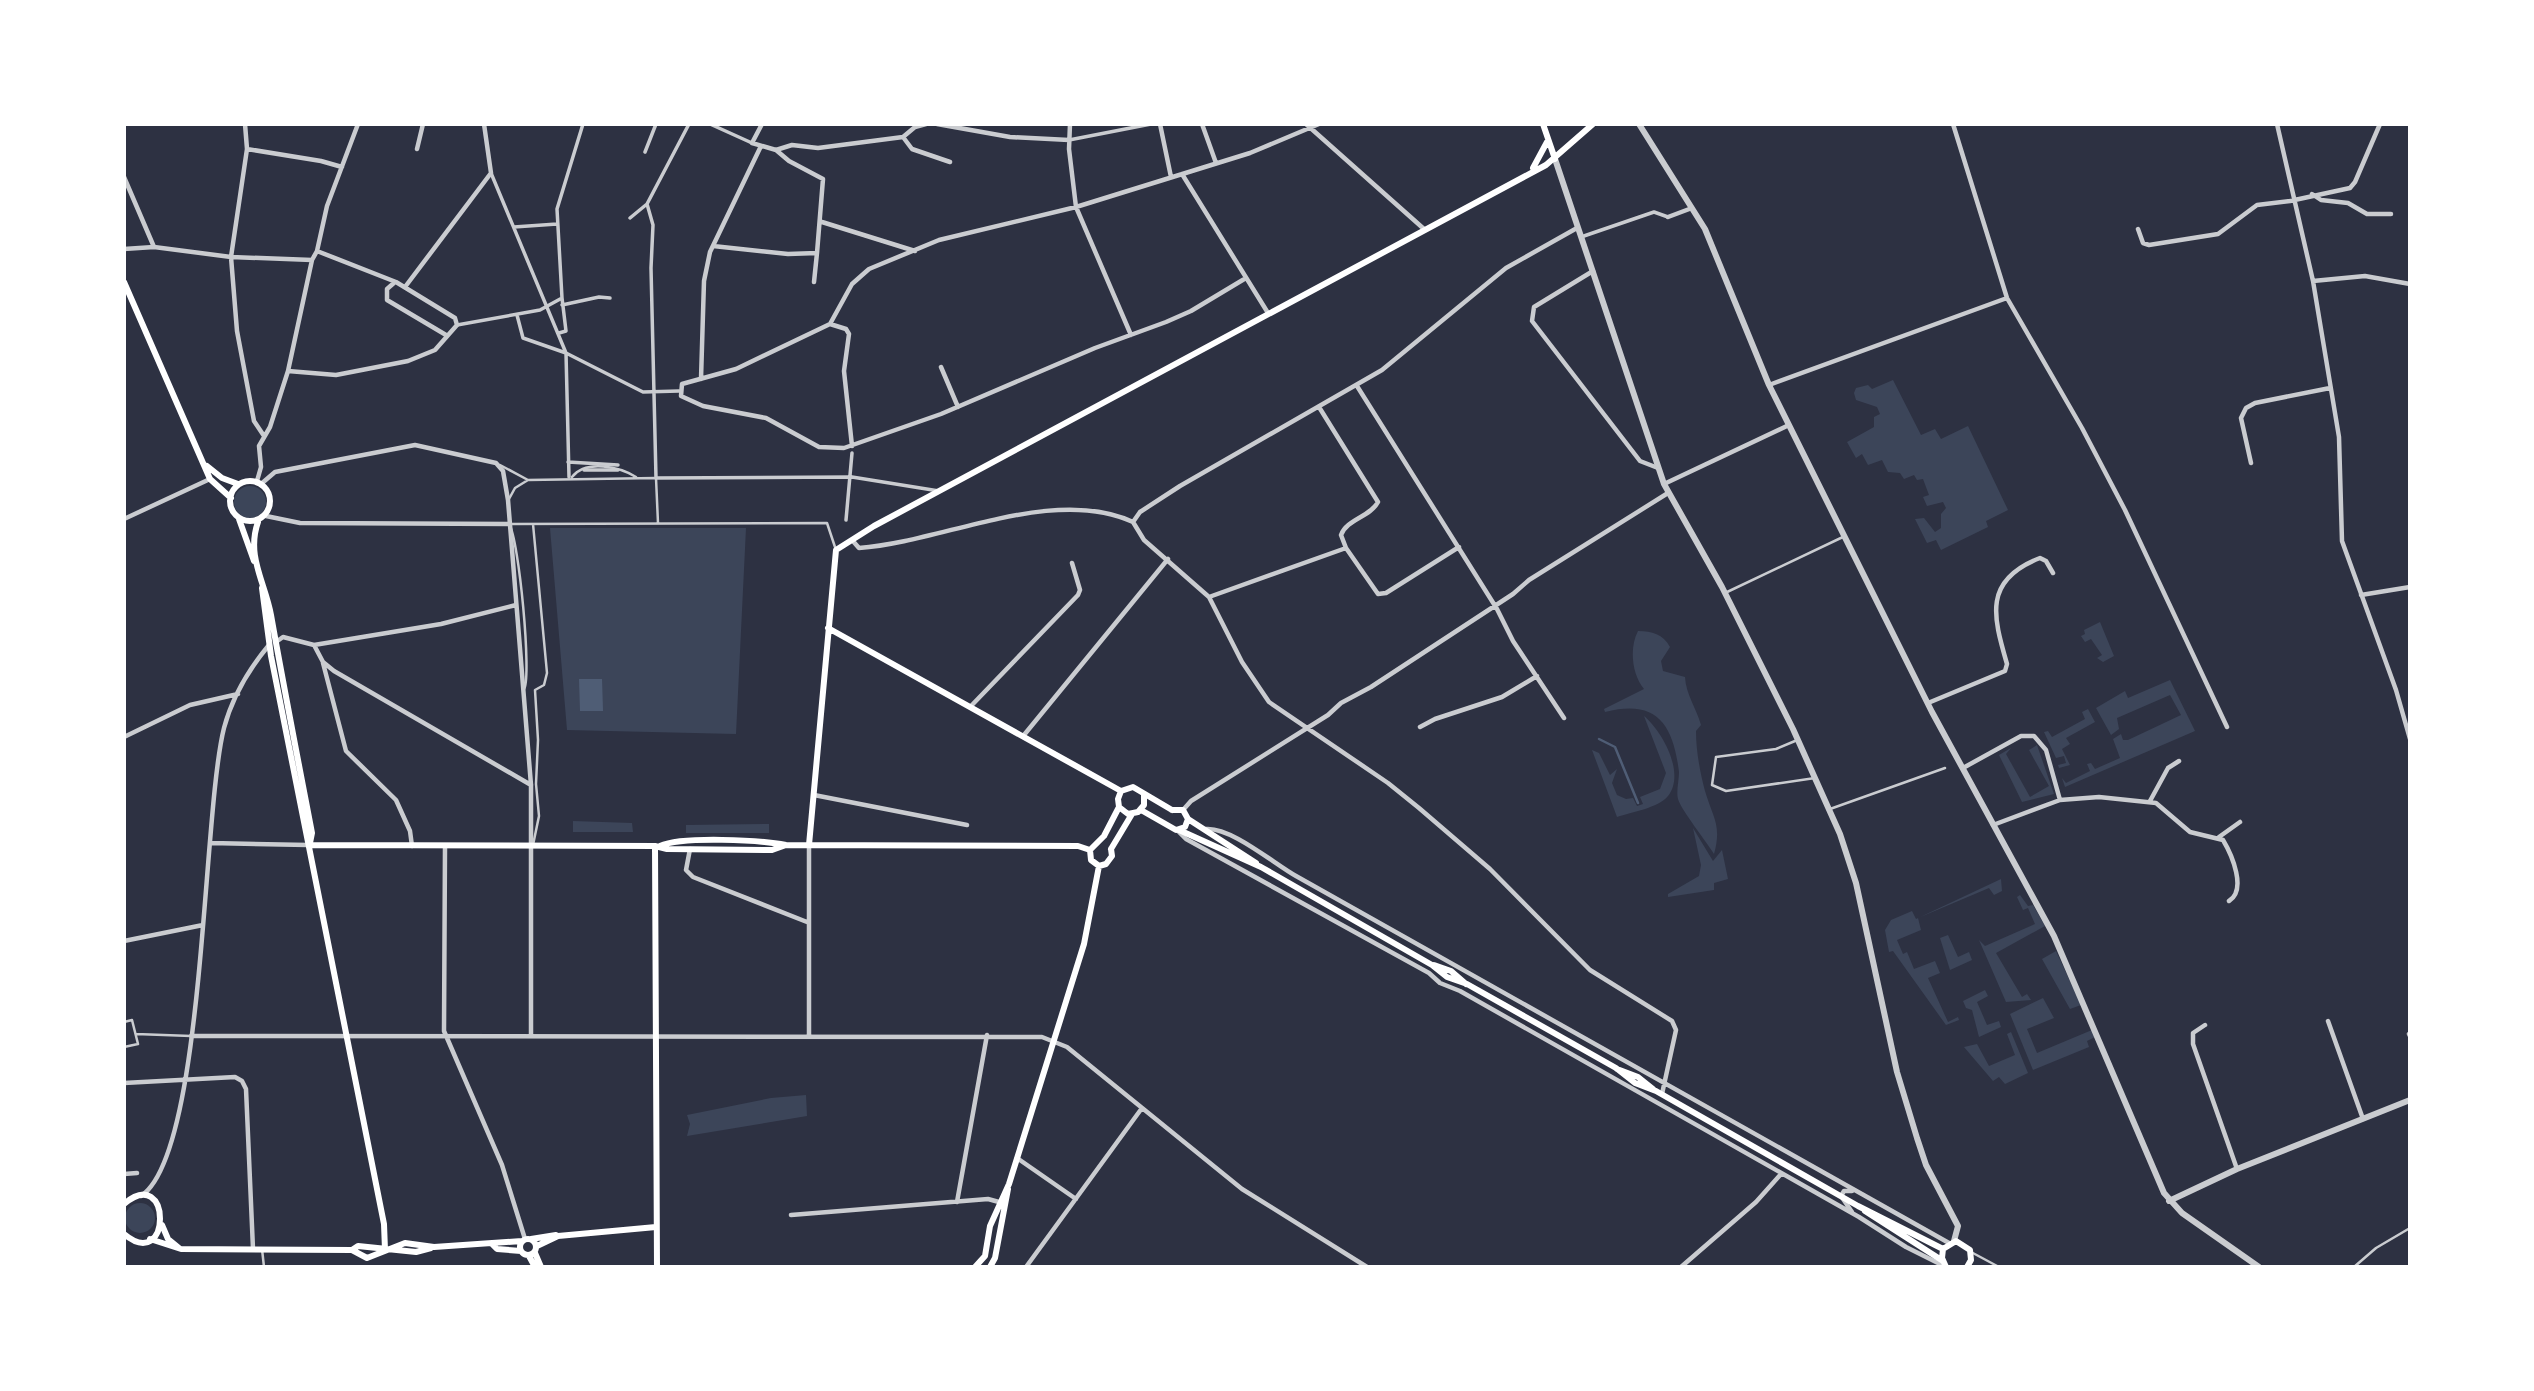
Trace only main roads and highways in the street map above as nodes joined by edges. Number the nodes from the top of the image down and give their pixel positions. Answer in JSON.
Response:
{"nodes":[{"id":1,"x":1543,"y":124,"type":"edge"},
{"id":2,"x":1593,"y":124,"type":"edge"},
{"id":3,"x":1547,"y":142,"type":"junction"},
{"id":4,"x":1555,"y":159,"type":"junction"},
{"id":5,"x":1529,"y":172,"type":"junction"},
{"id":6,"x":124,"y":282,"type":"edge"},
{"id":7,"x":205,"y":464,"type":"junction"},
{"id":8,"x":238,"y":484,"type":"junction"},
{"id":9,"x":231,"y":499,"type":"junction"},
{"id":10,"x":238,"y":517,"type":"junction"},
{"id":11,"x":258,"y":522,"type":"junction"},
{"id":12,"x":255,"y":563,"type":"junction"},
{"id":13,"x":828,"y":628,"type":"junction"},
{"id":14,"x":1121,"y":791,"type":"junction"},
{"id":15,"x":1144,"y":795,"type":"junction"},
{"id":16,"x":1119,"y":807,"type":"junction"},
{"id":17,"x":1141,"y":810,"type":"junction"},
{"id":18,"x":1172,"y":810,"type":"junction"},
{"id":19,"x":1132,"y":814,"type":"junction"},
{"id":20,"x":1188,"y":818,"type":"junction"},
{"id":21,"x":1175,"y":829,"type":"junction"},
{"id":22,"x":1097,"y":844,"type":"junction"},
{"id":23,"x":310,"y":845,"type":"junction"},
{"id":24,"x":786,"y":845,"type":"junction"},
{"id":25,"x":809,"y":845,"type":"junction"},
{"id":26,"x":657,"y":846,"type":"junction"},
{"id":27,"x":1111,"y":849,"type":"junction"},
{"id":28,"x":1090,"y":850,"type":"junction"},
{"id":29,"x":1099,"y":866,"type":"junction"},
{"id":30,"x":1261,"y":867,"type":"junction"},
{"id":31,"x":1009,"y":1184,"type":"junction"},
{"id":32,"x":124,"y":1197,"type":"edge"},
{"id":33,"x":137,"y":1197,"type":"junction"},
{"id":34,"x":124,"y":1204,"type":"edge"},
{"id":35,"x":1858,"y":1206,"type":"junction"},
{"id":36,"x":162,"y":1225,"type":"junction"},
{"id":37,"x":656,"y":1227,"type":"junction"},
{"id":38,"x":558,"y":1236,"type":"junction"},
{"id":39,"x":126,"y":1238,"type":"edge"},
{"id":40,"x":150,"y":1239,"type":"junction"},
{"id":41,"x":526,"y":1240,"type":"junction"},
{"id":42,"x":492,"y":1244,"type":"junction"},
{"id":43,"x":180,"y":1249,"type":"junction"},
{"id":44,"x":1943,"y":1249,"type":"junction"},
{"id":45,"x":352,"y":1250,"type":"junction"},
{"id":46,"x":386,"y":1250,"type":"junction"},
{"id":47,"x":521,"y":1251,"type":"junction"},
{"id":48,"x":533,"y":1252,"type":"junction"},
{"id":49,"x":1971,"y":1255,"type":"junction"},
{"id":50,"x":1945,"y":1265,"type":"edge"},
{"id":51,"x":535,"y":1267,"type":"edge"},
{"id":52,"x":541,"y":1267,"type":"edge"},
{"id":53,"x":657,"y":1267,"type":"edge"},
{"id":54,"x":975,"y":1267,"type":"edge"},
{"id":55,"x":988,"y":1267,"type":"edge"},
{"id":56,"x":1967,"y":1267,"type":"edge"},
{"id":57,"x":1980,"y":1267,"type":"edge"}],
"edges":[{"from":1,"to":3,"type":"main road"},
{"from":2,"to":4,"type":"main road"},
{"from":3,"to":4,"type":"main road"},
{"from":3,"to":5,"type":"main road"},
{"from":4,"to":5,"type":"main road"},
{"from":5,"to":13,"type":"main road"},
{"from":6,"to":7,"type":"main road"},
{"from":7,"to":8,"type":"main road"},
{"from":7,"to":9,"type":"main road"},
{"from":8,"to":9,"type":"main road"},
{"from":8,"to":11,"type":"main road"},
{"from":9,"to":10,"type":"main road"},
{"from":10,"to":11,"type":"main road"},
{"from":10,"to":12,"type":"main road"},
{"from":11,"to":12,"type":"main road"},
{"from":12,"to":23,"type":"main road"},
{"from":13,"to":14,"type":"main road"},
{"from":13,"to":25,"type":"main road"},
{"from":14,"to":15,"type":"main road"},
{"from":14,"to":16,"type":"main road"},
{"from":15,"to":17,"type":"main road"},
{"from":15,"to":18,"type":"main road"},
{"from":16,"to":19,"type":"main road"},
{"from":16,"to":22,"type":"main road"},
{"from":17,"to":19,"type":"main road"},
{"from":17,"to":21,"type":"main road"},
{"from":18,"to":20,"type":"main road"},
{"from":18,"to":21,"type":"main road"},
{"from":19,"to":27,"type":"main road"},
{"from":20,"to":21,"type":"main road"},
{"from":20,"to":30,"type":"main road"},
{"from":21,"to":30,"type":"main road"},
{"from":22,"to":27,"type":"main road"},
{"from":22,"to":28,"type":"main road"},
{"from":23,"to":26,"type":"main road"},
{"from":23,"to":46,"type":"main road"},
{"from":24,"to":25,"type":"main road"},
{"from":24,"to":26,"type":"main road"},
{"from":24,"to":26,"type":"main road"},
{"from":25,"to":28,"type":"main road"},
{"from":26,"to":37,"type":"main road"},
{"from":27,"to":29,"type":"main road"},
{"from":28,"to":29,"type":"main road"},
{"from":29,"to":31,"type":"main road"},
{"from":30,"to":35,"type":"main road"},
{"from":31,"to":54,"type":"main road"},
{"from":31,"to":55,"type":"main road"},
{"from":32,"to":33,"type":"main road"},
{"from":33,"to":34,"type":"main road"},
{"from":33,"to":36,"type":"main road"},
{"from":35,"to":44,"type":"main road"},
{"from":35,"to":50,"type":"main road"},
{"from":36,"to":40,"type":"main road"},
{"from":36,"to":43,"type":"main road"},
{"from":37,"to":38,"type":"main road"},
{"from":37,"to":53,"type":"main road"},
{"from":38,"to":41,"type":"main road"},
{"from":38,"to":48,"type":"main road"},
{"from":39,"to":40,"type":"main road"},
{"from":40,"to":43,"type":"main road"},
{"from":41,"to":42,"type":"main road"},
{"from":41,"to":47,"type":"main road"},
{"from":41,"to":48,"type":"main road"},
{"from":42,"to":46,"type":"main road"},
{"from":42,"to":47,"type":"main road"},
{"from":43,"to":45,"type":"main road"},
{"from":44,"to":49,"type":"main road"},
{"from":44,"to":50,"type":"main road"},
{"from":45,"to":46,"type":"main road"},
{"from":45,"to":46,"type":"main road"},
{"from":47,"to":48,"type":"main road"},
{"from":48,"to":51,"type":"main road"},
{"from":48,"to":52,"type":"main road"},
{"from":49,"to":56,"type":"main road"},
{"from":49,"to":57,"type":"main road"}]}
